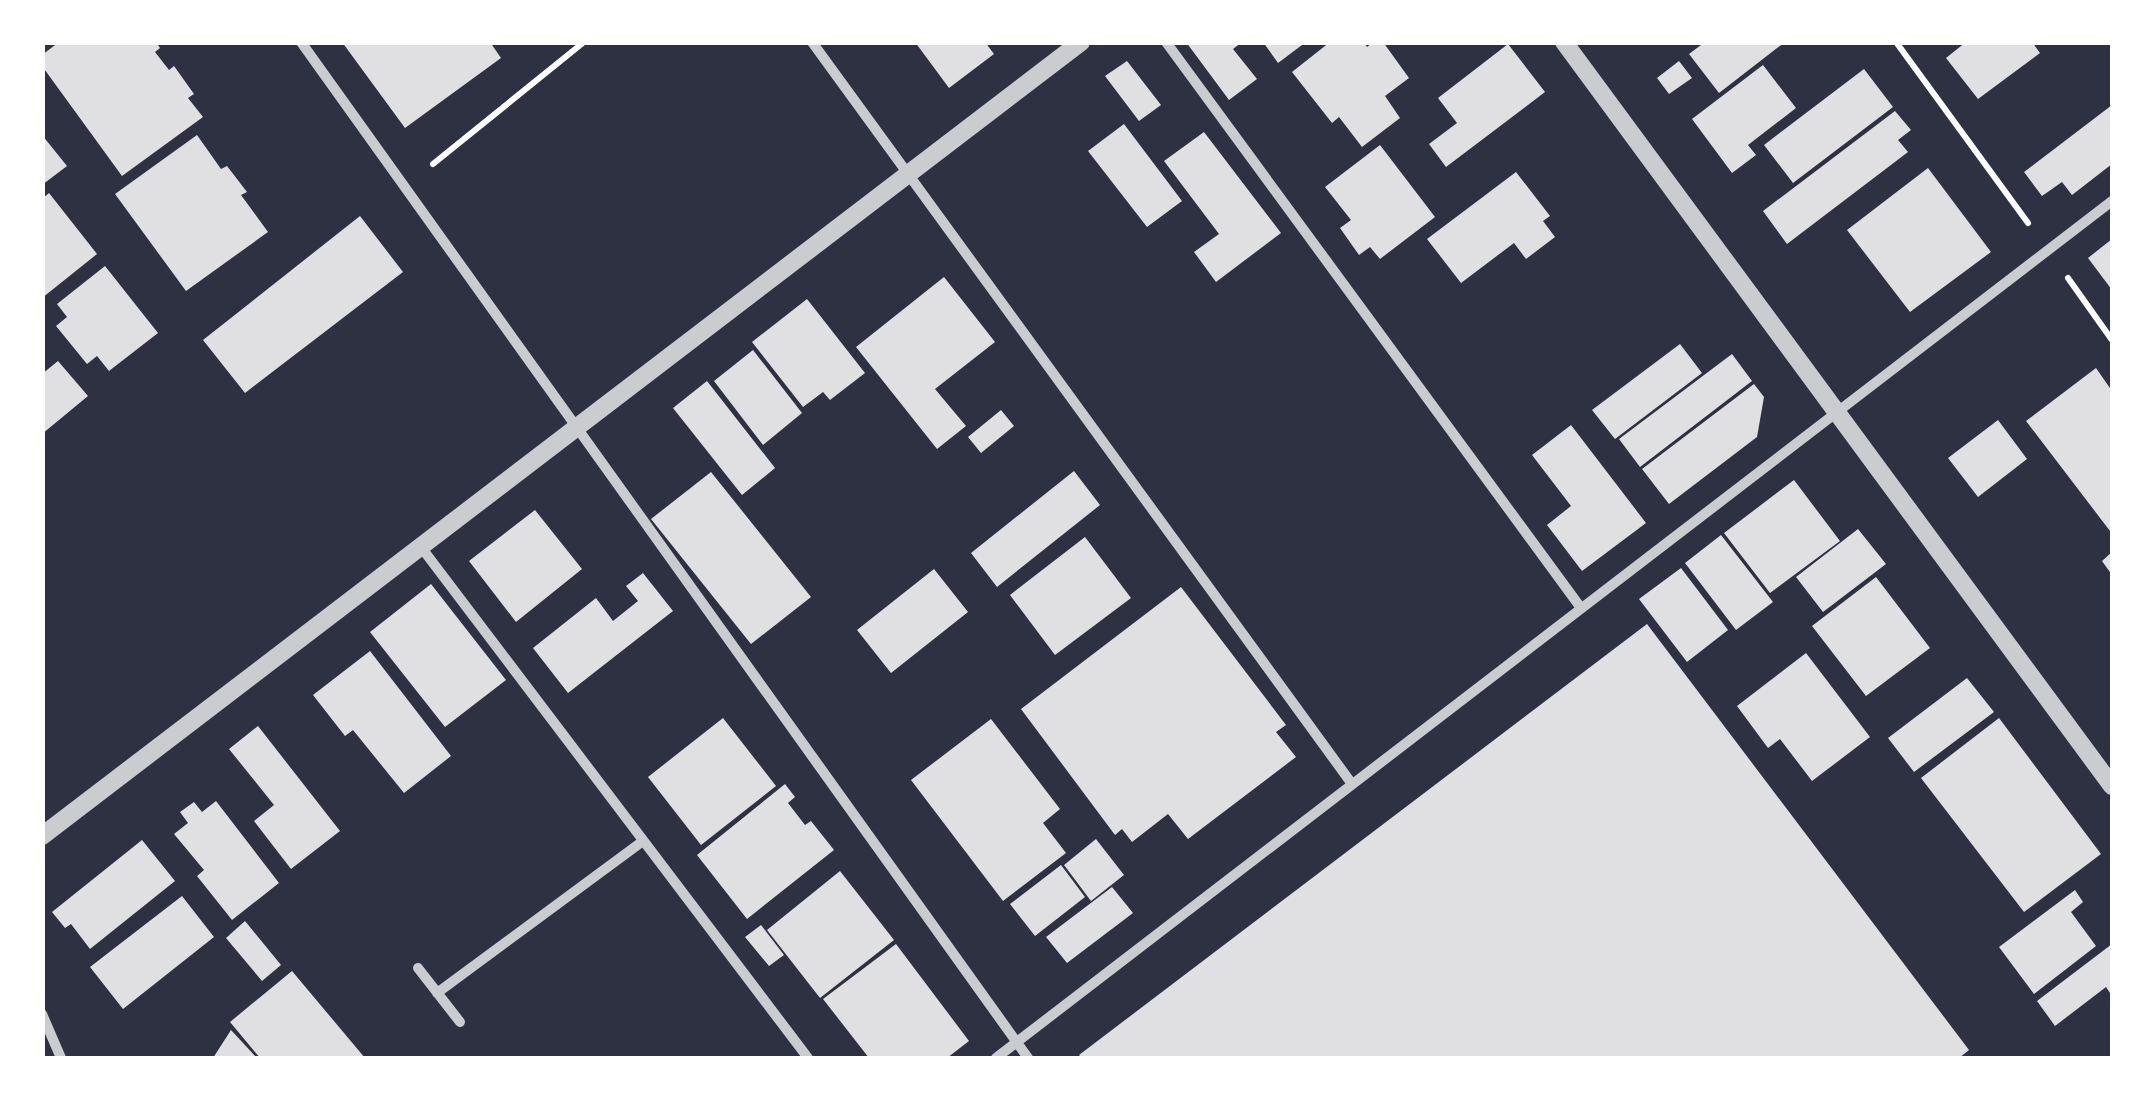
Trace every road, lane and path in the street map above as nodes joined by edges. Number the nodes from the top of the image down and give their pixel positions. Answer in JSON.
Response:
{"nodes":[{"id":1,"x":301,"y":42,"type":"edge"},
{"id":2,"x":584,"y":42,"type":"edge"},
{"id":3,"x":812,"y":42,"type":"edge"},
{"id":4,"x":1081,"y":42,"type":"edge"},
{"id":5,"x":1166,"y":42,"type":"edge"},
{"id":6,"x":1564,"y":42,"type":"edge"},
{"id":7,"x":1896,"y":42,"type":"edge"},
{"id":8,"x":907,"y":174,"type":"junction"},
{"id":9,"x":403,"y":188,"type":"junction"},
{"id":10,"x":2112,"y":201,"type":"edge"},
{"id":11,"x":2048,"y":250,"type":"junction"},
{"id":12,"x":2112,"y":340,"type":"edge"},
{"id":13,"x":1834,"y":412,"type":"junction"},
{"id":14,"x":577,"y":428,"type":"junction"},
{"id":15,"x":421,"y":547,"type":"junction"},
{"id":16,"x":1581,"y":608,"type":"junction"},
{"id":17,"x":1352,"y":784,"type":"junction"},
{"id":18,"x":2112,"y":786,"type":"edge"},
{"id":19,"x":42,"y":836,"type":"edge"},
{"id":20,"x":643,"y":841,"type":"junction"},
{"id":21,"x":418,"y":968,"type":"dead end"},
{"id":22,"x":437,"y":993,"type":"junction"},
{"id":23,"x":42,"y":1014,"type":"edge"},
{"id":24,"x":460,"y":1022,"type":"dead end"},
{"id":25,"x":1016,"y":1043,"type":"junction"},
{"id":26,"x":61,"y":1058,"type":"edge"},
{"id":27,"x":808,"y":1058,"type":"edge"},
{"id":28,"x":996,"y":1058,"type":"edge"},
{"id":29,"x":1028,"y":1058,"type":"edge"}],
"edges":[{"from":1,"to":9,"type":"street"},
{"from":2,"to":9,"type":"path"},
{"from":3,"to":8,"type":"street"},
{"from":4,"to":8,"type":"street"},
{"from":5,"to":16,"type":"street"},
{"from":6,"to":13,"type":"street"},
{"from":7,"to":11,"type":"path"},
{"from":8,"to":14,"type":"street"},
{"from":8,"to":17,"type":"street"},
{"from":9,"to":14,"type":"street"},
{"from":10,"to":11,"type":"street"},
{"from":11,"to":12,"type":"path"},
{"from":11,"to":13,"type":"street"},
{"from":13,"to":16,"type":"street"},
{"from":13,"to":18,"type":"street"},
{"from":14,"to":15,"type":"street"},
{"from":14,"to":25,"type":"street"},
{"from":15,"to":19,"type":"street"},
{"from":15,"to":20,"type":"street"},
{"from":16,"to":17,"type":"street"},
{"from":17,"to":25,"type":"street"},
{"from":20,"to":22,"type":"street"},
{"from":20,"to":27,"type":"street"},
{"from":21,"to":22,"type":"street"},
{"from":22,"to":24,"type":"street"},
{"from":23,"to":26,"type":"street"},
{"from":25,"to":28,"type":"street"},
{"from":25,"to":29,"type":"street"}]}
